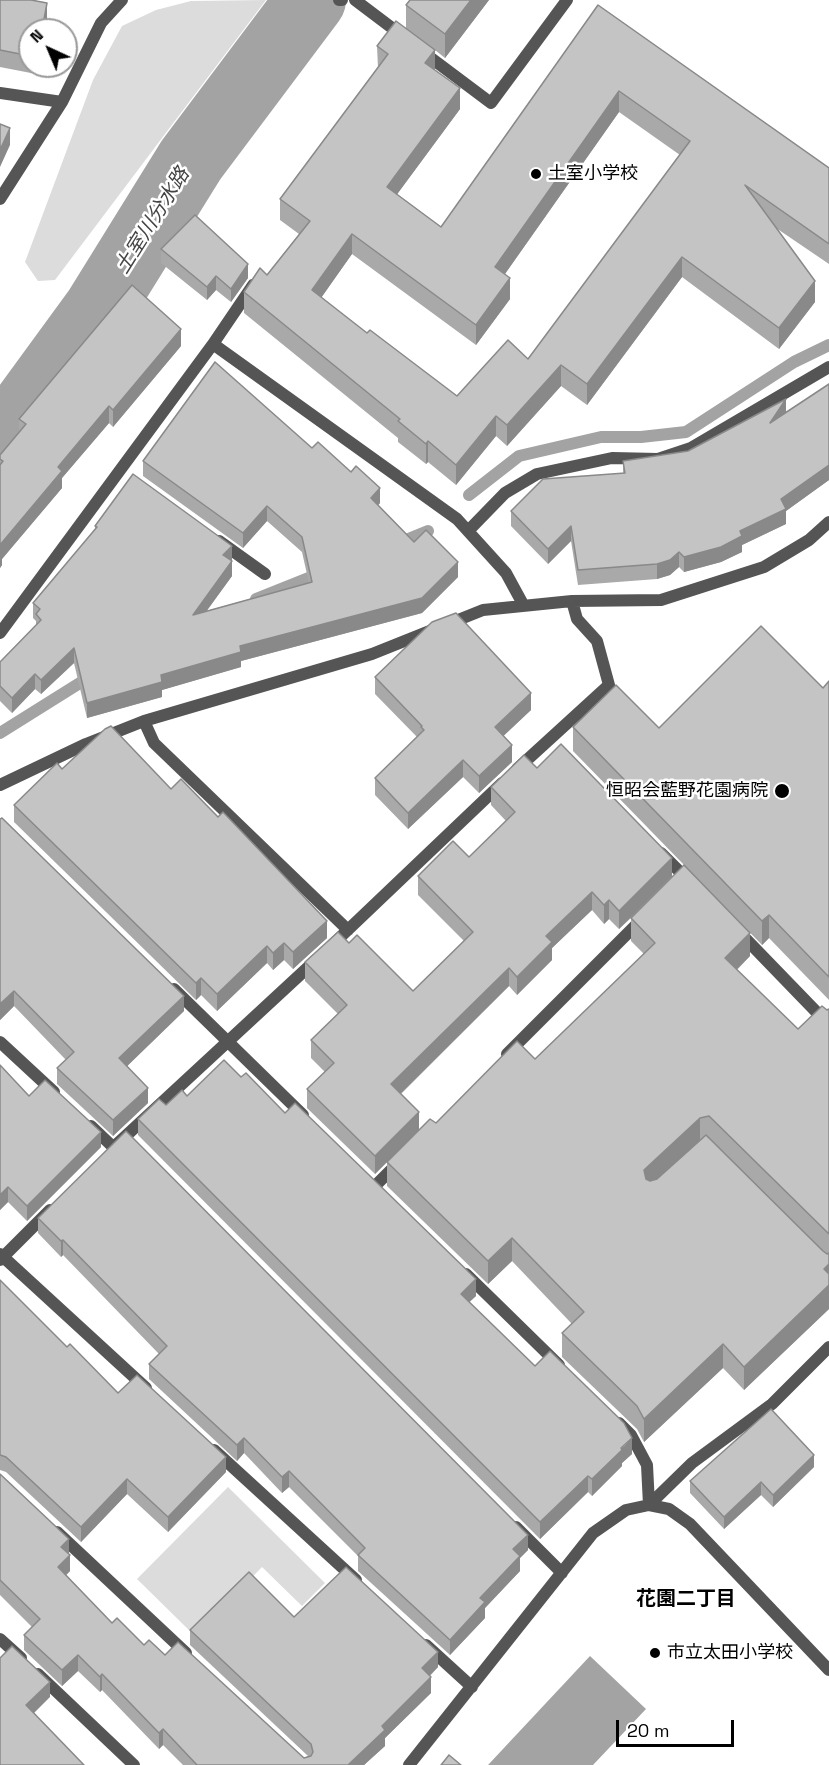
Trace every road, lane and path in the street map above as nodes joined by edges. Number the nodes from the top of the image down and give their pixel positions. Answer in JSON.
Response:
{"nodes":[{"id":1,"x":122,"y":0,"type":"edge"},
{"id":2,"x":355,"y":0,"type":"edge"},
{"id":3,"x":567,"y":0,"type":"edge"},
{"id":4,"x":0,"y":93,"type":"edge"},
{"id":5,"x":62,"y":102,"type":"junction"},
{"id":6,"x":0,"y":199,"type":"edge"},
{"id":7,"x":254,"y":283,"type":"edge"},
{"id":8,"x":213,"y":344,"type":"junction"},
{"id":9,"x":829,"y":367,"type":"edge"},
{"id":10,"x":829,"y":522,"type":"edge"},
{"id":11,"x":469,"y":530,"type":"junction"},
{"id":12,"x":207,"y":532,"type":"edge"},
{"id":13,"x":265,"y":574,"type":"dead end"},
{"id":14,"x":572,"y":601,"type":"junction"},
{"id":15,"x":524,"y":606,"type":"junction"},
{"id":16,"x":0,"y":633,"type":"edge"},
{"id":17,"x":144,"y":721,"type":"junction"},
{"id":18,"x":0,"y":784,"type":"edge"},
{"id":19,"x":652,"y":844,"type":"edge"},
{"id":20,"x":700,"y":893,"type":"edge"},
{"id":21,"x":651,"y":910,"type":"edge"},
{"id":22,"x":732,"y":926,"type":"edge"},
{"id":23,"x":348,"y":930,"type":"junction"},
{"id":24,"x":169,"y":984,"type":"edge"},
{"id":25,"x":829,"y":1025,"type":"edge"},
{"id":26,"x":0,"y":1042,"type":"edge"},
{"id":27,"x":228,"y":1042,"type":"junction"},
{"id":28,"x":501,"y":1060,"type":"edge"},
{"id":29,"x":61,"y":1099,"type":"edge"},
{"id":30,"x":78,"y":1115,"type":"edge"},
{"id":31,"x":310,"y":1122,"type":"edge"},
{"id":32,"x":409,"y":1152,"type":"edge"},
{"id":33,"x":375,"y":1186,"type":"edge"},
{"id":34,"x":62,"y":1198,"type":"edge"},
{"id":35,"x":1,"y":1257,"type":"edge"},
{"id":36,"x":460,"y":1269,"type":"edge"},
{"id":37,"x":829,"y":1347,"type":"edge"},
{"id":38,"x":571,"y":1377,"type":"edge"},
{"id":39,"x":159,"y":1400,"type":"edge"},
{"id":40,"x":614,"y":1418,"type":"edge"},
{"id":41,"x":202,"y":1440,"type":"edge"},
{"id":42,"x":649,"y":1505,"type":"junction"},
{"id":43,"x":503,"y":1514,"type":"edge"},
{"id":44,"x":52,"y":1527,"type":"edge"},
{"id":45,"x":562,"y":1573,"type":"junction"},
{"id":46,"x":367,"y":1591,"type":"edge"},
{"id":47,"x":0,"y":1639,"type":"edge"},
{"id":48,"x":419,"y":1639,"type":"edge"},
{"id":49,"x":192,"y":1658,"type":"edge"},
{"id":50,"x":829,"y":1670,"type":"edge"},
{"id":51,"x":472,"y":1687,"type":"junction"},
{"id":52,"x":134,"y":1765,"type":"edge"},
{"id":53,"x":409,"y":1765,"type":"edge"}],
"edges":[{"from":1,"to":5,"type":"street"},
{"from":2,"to":3,"type":"street"},
{"from":4,"to":5,"type":"street"},
{"from":5,"to":6,"type":"street"},
{"from":7,"to":8,"type":"street"},
{"from":8,"to":11,"type":"street"},
{"from":8,"to":16,"type":"street"},
{"from":9,"to":11,"type":"street"},
{"from":10,"to":14,"type":"street"},
{"from":11,"to":15,"type":"street"},
{"from":12,"to":13,"type":"street"},
{"from":14,"to":15,"type":"street"},
{"from":14,"to":23,"type":"street"},
{"from":15,"to":17,"type":"street"},
{"from":17,"to":18,"type":"street"},
{"from":17,"to":23,"type":"street"},
{"from":19,"to":20,"type":"street"},
{"from":21,"to":28,"type":"street"},
{"from":22,"to":25,"type":"street"},
{"from":23,"to":27,"type":"street"},
{"from":24,"to":27,"type":"street"},
{"from":26,"to":29,"type":"street"},
{"from":27,"to":30,"type":"street"},
{"from":27,"to":31,"type":"street"},
{"from":32,"to":33,"type":"street"},
{"from":34,"to":35,"type":"street"},
{"from":35,"to":39,"type":"street"},
{"from":36,"to":38,"type":"street"},
{"from":37,"to":42,"type":"street"},
{"from":40,"to":42,"type":"street"},
{"from":41,"to":46,"type":"street"},
{"from":42,"to":45,"type":"street"},
{"from":42,"to":50,"type":"street"},
{"from":43,"to":45,"type":"street"},
{"from":44,"to":49,"type":"street"},
{"from":45,"to":51,"type":"street"},
{"from":47,"to":52,"type":"street"},
{"from":48,"to":51,"type":"street"},
{"from":51,"to":53,"type":"street"}]}
